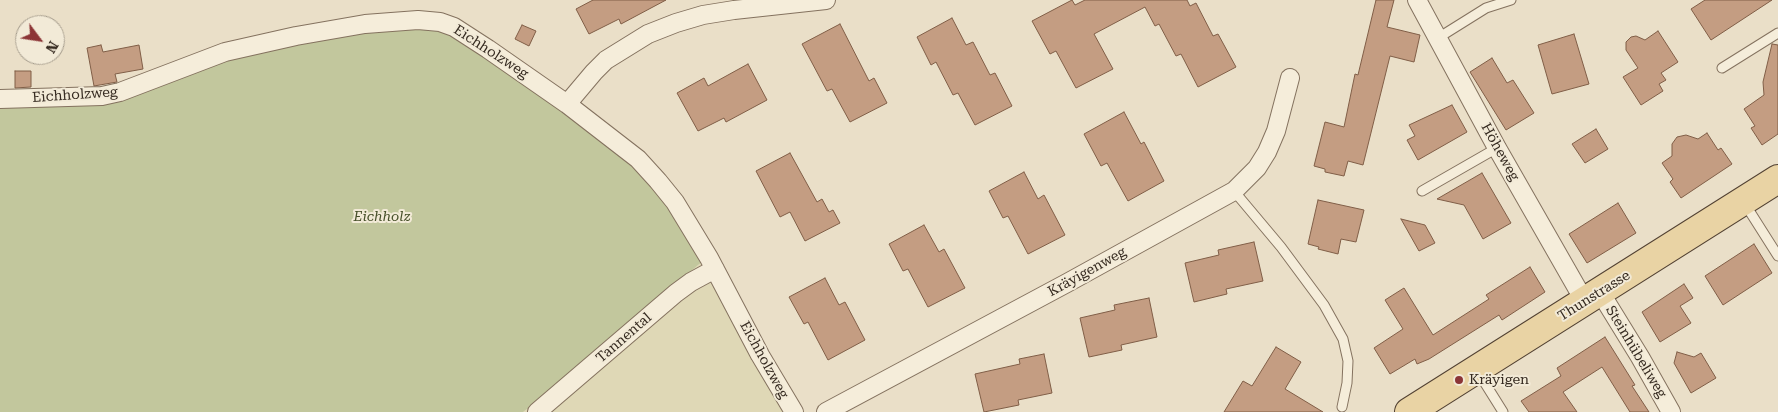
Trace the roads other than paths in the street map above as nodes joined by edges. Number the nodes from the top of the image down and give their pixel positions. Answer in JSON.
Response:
{"nodes":[{"id":1,"x":826,"y":0,"type":"edge"},
{"id":2,"x":1417,"y":0,"type":"edge"},
{"id":3,"x":1511,"y":0,"type":"edge"},
{"id":4,"x":733,"y":5,"type":"edge"},
{"id":5,"x":1778,"y":33,"type":"edge"},
{"id":6,"x":1438,"y":38,"type":"junction"},
{"id":7,"x":1722,"y":68,"type":"dead end"},
{"id":8,"x":1290,"y":78,"type":"dead end"},
{"id":9,"x":0,"y":99,"type":"edge"},
{"id":10,"x":567,"y":104,"type":"junction"},
{"id":11,"x":1497,"y":148,"type":"junction"},
{"id":12,"x":1778,"y":179,"type":"edge"},
{"id":13,"x":1234,"y":191,"type":"junction"},
{"id":14,"x":1422,"y":191,"type":"dead end"},
{"id":15,"x":1743,"y":202,"type":"junction"},
{"id":16,"x":1778,"y":256,"type":"edge"},
{"id":17,"x":715,"y":269,"type":"junction"},
{"id":18,"x":1592,"y":297,"type":"junction"},
{"id":19,"x":1476,"y":369,"type":"junction"},
{"id":20,"x":1342,"y":407,"type":"dead end"},
{"id":21,"x":537,"y":412,"type":"edge"},
{"id":22,"x":794,"y":412,"type":"edge"},
{"id":23,"x":826,"y":412,"type":"edge"},
{"id":24,"x":1409,"y":412,"type":"edge"},
{"id":25,"x":1503,"y":412,"type":"edge"},
{"id":26,"x":1671,"y":412,"type":"edge"}],
"edges":[{"from":1,"to":4,"type":"street"},
{"from":2,"to":6,"type":"street","name":"Höheweg"},
{"from":3,"to":6,"type":"lane"},
{"from":4,"to":10,"type":"street"},
{"from":5,"to":7,"type":"lane"},
{"from":6,"to":11,"type":"street","name":"Höheweg"},
{"from":8,"to":13,"type":"street","name":"Kräyigenweg"},
{"from":9,"to":10,"type":"street","name":"Eichholzweg"},
{"from":10,"to":17,"type":"street","name":"Eichholzweg"},
{"from":11,"to":14,"type":"lane"},
{"from":11,"to":18,"type":"street","name":"Höheweg"},
{"from":12,"to":15,"type":"main road","name":"Thunstrasse"},
{"from":13,"to":20,"type":"lane"},
{"from":13,"to":23,"type":"street","name":"Kräyigenweg"},
{"from":15,"to":16,"type":"lane"},
{"from":15,"to":18,"type":"main road","name":"Thunstrasse"},
{"from":17,"to":21,"type":"street","name":"Tannental"},
{"from":17,"to":22,"type":"street","name":"Eichholzweg"},
{"from":18,"to":19,"type":"main road","name":"Thunstrasse"},
{"from":18,"to":26,"type":"street","name":"Steinhübeliweg"},
{"from":19,"to":24,"type":"main road","name":"Thunstrasse"},
{"from":19,"to":25,"type":"lane"}]}
